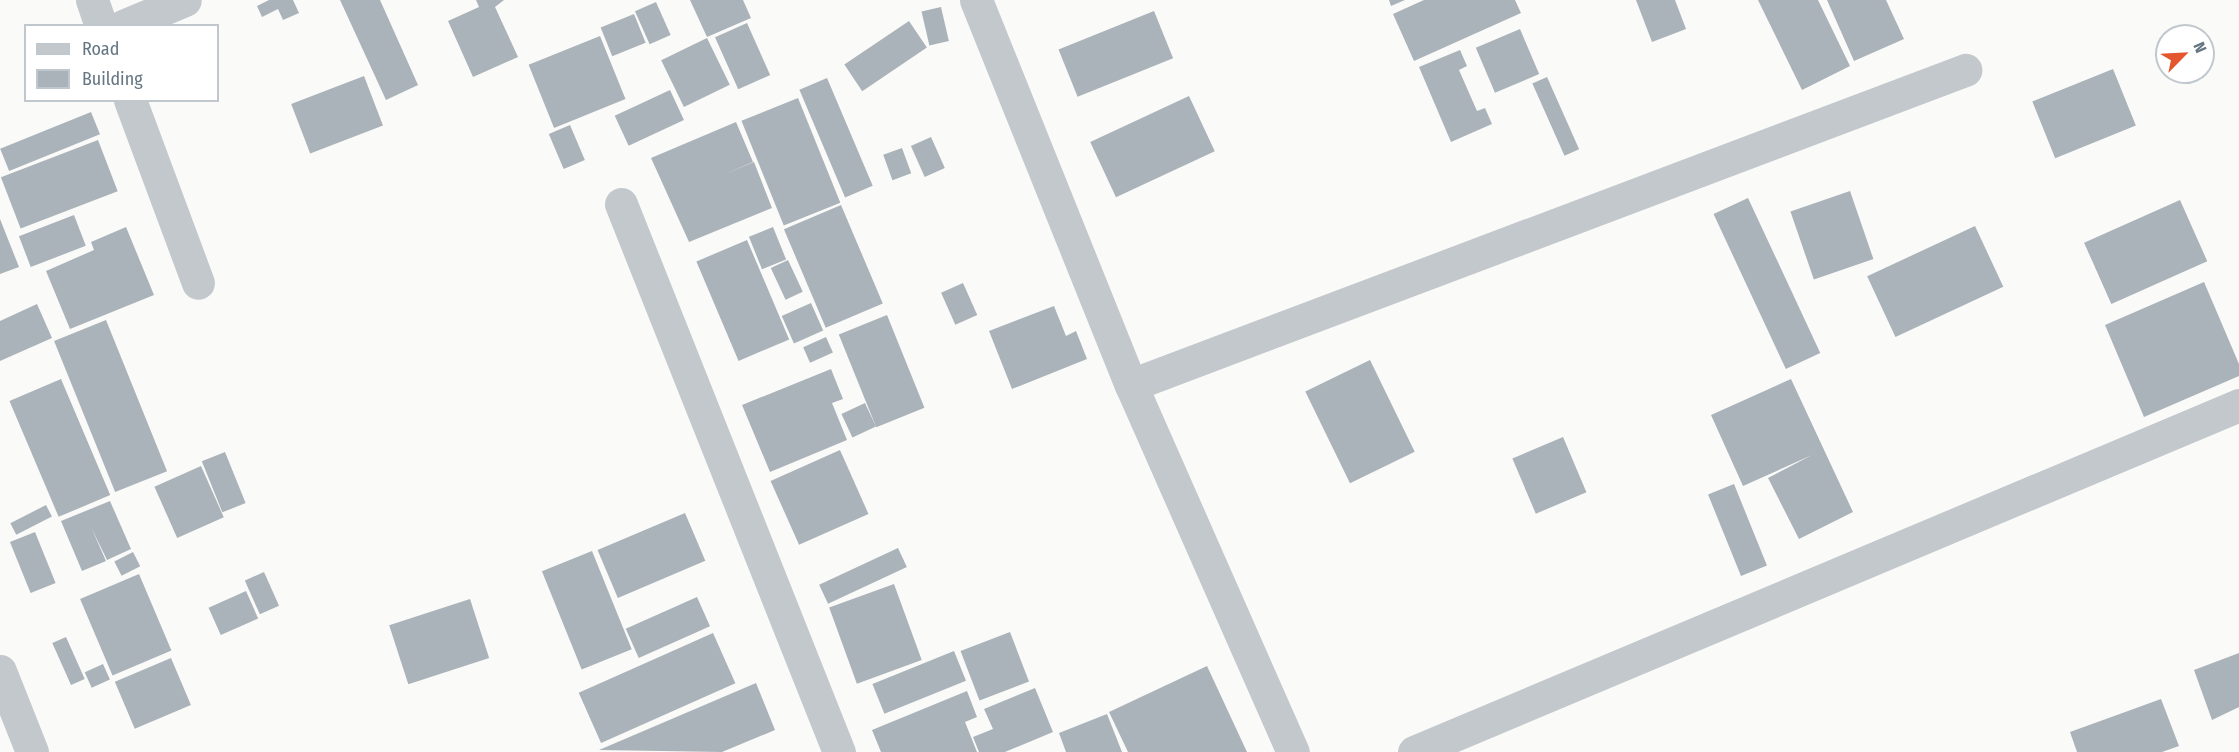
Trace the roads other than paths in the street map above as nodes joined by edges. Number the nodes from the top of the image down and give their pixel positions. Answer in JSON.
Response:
{"nodes":[{"id":1,"x":92,"y":0,"type":"edge"},
{"id":2,"x":185,"y":0,"type":"edge"},
{"id":3,"x":976,"y":0,"type":"edge"},
{"id":4,"x":100,"y":24,"type":"edge"},
{"id":5,"x":128,"y":24,"type":"edge"},
{"id":6,"x":1965,"y":70,"type":"dead end"},
{"id":7,"x":131,"y":102,"type":"edge"},
{"id":8,"x":621,"y":204,"type":"dead end"},
{"id":9,"x":198,"y":283,"type":"dead end"},
{"id":10,"x":1131,"y":385,"type":"junction"},
{"id":11,"x":2239,"y":405,"type":"edge"},
{"id":12,"x":0,"y":670,"type":"edge"},
{"id":13,"x":32,"y":752,"type":"edge"},
{"id":14,"x":839,"y":752,"type":"edge"},
{"id":15,"x":1293,"y":752,"type":"edge"},
{"id":16,"x":1414,"y":752,"type":"edge"}],
"edges":[{"from":1,"to":4,"type":"street"},
{"from":2,"to":5,"type":"street"},
{"from":3,"to":10,"type":"street"},
{"from":6,"to":10,"type":"street"},
{"from":7,"to":9,"type":"street"},
{"from":8,"to":14,"type":"street"},
{"from":10,"to":15,"type":"street"},
{"from":11,"to":16,"type":"street"},
{"from":12,"to":13,"type":"street"}]}
